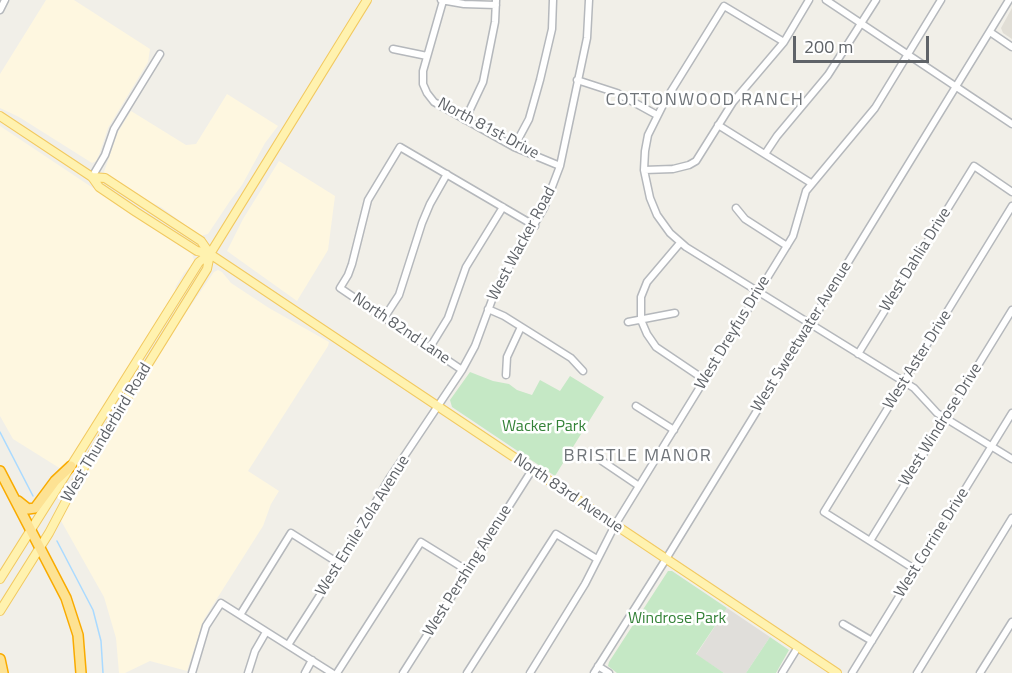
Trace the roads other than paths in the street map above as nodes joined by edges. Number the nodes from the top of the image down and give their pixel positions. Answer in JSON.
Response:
{"nodes":[{"id":1,"x":5,"y":0,"type":"edge"},
{"id":2,"x":367,"y":0,"type":"edge"},
{"id":3,"x":442,"y":0,"type":"edge"},
{"id":4,"x":553,"y":0,"type":"edge"},
{"id":5,"x":588,"y":0,"type":"edge"},
{"id":6,"x":809,"y":0,"type":"edge"},
{"id":7,"x":826,"y":0,"type":"edge"},
{"id":8,"x":876,"y":0,"type":"edge"},
{"id":9,"x":941,"y":0,"type":"edge"},
{"id":10,"x":1009,"y":0,"type":"edge"},
{"id":11,"x":496,"y":3,"type":"edge"},
{"id":12,"x":0,"y":10,"type":"edge"},
{"id":13,"x":861,"y":24,"type":"junction"},
{"id":14,"x":990,"y":32,"type":"junction"},
{"id":15,"x":784,"y":42,"type":"junction"},
{"id":16,"x":1012,"y":47,"type":"edge"},
{"id":17,"x":393,"y":49,"type":"dead end"},
{"id":18,"x":160,"y":54,"type":"dead end"},
{"id":19,"x":908,"y":54,"type":"junction"},
{"id":20,"x":427,"y":56,"type":"junction"},
{"id":21,"x":577,"y":80,"type":"junction"},
{"id":22,"x":956,"y":86,"type":"junction"},
{"id":23,"x":657,"y":115,"type":"junction"},
{"id":24,"x":0,"y":116,"type":"edge"},
{"id":25,"x":465,"y":120,"type":"junction"},
{"id":26,"x":1012,"y":123,"type":"edge"},
{"id":27,"x":718,"y":125,"type":"junction"},
{"id":28,"x":514,"y":147,"type":"junction"},
{"id":29,"x":765,"y":154,"type":"junction"},
{"id":30,"x":560,"y":166,"type":"junction"},
{"id":31,"x":644,"y":170,"type":"junction"},
{"id":32,"x":447,"y":174,"type":"junction"},
{"id":33,"x":92,"y":177,"type":"junction"},
{"id":34,"x":811,"y":183,"type":"junction"},
{"id":35,"x":1012,"y":192,"type":"edge"},
{"id":36,"x":1012,"y":206,"type":"edge"},
{"id":37,"x":503,"y":207,"type":"junction"},
{"id":38,"x":736,"y":208,"type":"dead end"},
{"id":39,"x":535,"y":226,"type":"junction"},
{"id":40,"x":680,"y":243,"type":"junction"},
{"id":41,"x":787,"y":246,"type":"junction"},
{"id":42,"x":210,"y":254,"type":"junction"},
{"id":43,"x":758,"y":292,"type":"junction"},
{"id":44,"x":488,"y":309,"type":"junction"},
{"id":45,"x":1012,"y":310,"type":"edge"},
{"id":46,"x":675,"y":313,"type":"dead end"},
{"id":47,"x":384,"y":318,"type":"junction"},
{"id":48,"x":641,"y":320,"type":"junction"},
{"id":49,"x":628,"y":322,"type":"dead end"},
{"id":50,"x":810,"y":325,"type":"junction"},
{"id":51,"x":521,"y":327,"type":"junction"},
{"id":52,"x":429,"y":349,"type":"junction"},
{"id":53,"x":858,"y":354,"type":"junction"},
{"id":54,"x":462,"y":370,"type":"junction"},
{"id":55,"x":583,"y":371,"type":"dead end"},
{"id":56,"x":506,"y":375,"type":"dead end"},
{"id":57,"x":705,"y":380,"type":"junction"},
{"id":58,"x":904,"y":382,"type":"junction"},
{"id":59,"x":636,"y":406,"type":"dead end"},
{"id":60,"x":438,"y":407,"type":"junction"},
{"id":61,"x":1012,"y":413,"type":"edge"},
{"id":62,"x":945,"y":418,"type":"junction"},
{"id":63,"x":674,"y":430,"type":"junction"},
{"id":64,"x":992,"y":446,"type":"junction"},
{"id":65,"x":1012,"y":459,"type":"edge"},
{"id":66,"x":602,"y":461,"type":"dead end"},
{"id":67,"x":71,"y":466,"type":"junction"},
{"id":68,"x":532,"y":470,"type":"junction"},
{"id":69,"x":0,"y":471,"type":"edge"},
{"id":70,"x":639,"y":486,"type":"junction"},
{"id":71,"x":15,"y":499,"type":"junction"},
{"id":72,"x":1012,"y":518,"type":"edge"},
{"id":73,"x":615,"y":525,"type":"junction"},
{"id":74,"x":30,"y":530,"type":"junction"},
{"id":75,"x":870,"y":541,"type":"junction"},
{"id":76,"x":40,"y":547,"type":"junction"},
{"id":77,"x":597,"y":559,"type":"junction"},
{"id":78,"x":666,"y":559,"type":"junction"},
{"id":79,"x":340,"y":564,"type":"junction"},
{"id":80,"x":916,"y":570,"type":"junction"},
{"id":81,"x":468,"y":571,"type":"junction"},
{"id":82,"x":0,"y":579,"type":"edge"},
{"id":83,"x":0,"y":611,"type":"edge"},
{"id":84,"x":240,"y":615,"type":"junction"},
{"id":85,"x":1012,"y":622,"type":"edge"},
{"id":86,"x":843,"y":624,"type":"dead end"},
{"id":87,"x":266,"y":632,"type":"junction"},
{"id":88,"x":872,"y":641,"type":"junction"},
{"id":89,"x":288,"y":645,"type":"junction"},
{"id":90,"x":798,"y":647,"type":"junction"},
{"id":91,"x":0,"y":658,"type":"edge"},
{"id":92,"x":312,"y":660,"type":"junction"},
{"id":93,"x":598,"y":666,"type":"junction"},
{"id":94,"x":3,"y":673,"type":"edge"},
{"id":95,"x":81,"y":673,"type":"edge"},
{"id":96,"x":192,"y":673,"type":"edge"},
{"id":97,"x":248,"y":673,"type":"edge"},
{"id":98,"x":305,"y":673,"type":"edge"},
{"id":99,"x":332,"y":673,"type":"edge"},
{"id":100,"x":337,"y":673,"type":"edge"},
{"id":101,"x":403,"y":673,"type":"edge"},
{"id":102,"x":467,"y":673,"type":"edge"},
{"id":103,"x":530,"y":673,"type":"edge"},
{"id":104,"x":594,"y":673,"type":"edge"},
{"id":105,"x":609,"y":673,"type":"edge"},
{"id":106,"x":782,"y":673,"type":"edge"},
{"id":107,"x":837,"y":673,"type":"edge"},
{"id":108,"x":852,"y":673,"type":"edge"},
{"id":109,"x":916,"y":673,"type":"edge"},
{"id":110,"x":980,"y":673,"type":"edge"}],
"edges":[{"from":1,"to":12,"type":"street"},
{"from":2,"to":42,"type":"main road","name":"West Thunderbird Road"},
{"from":3,"to":11,"type":"street"},
{"from":3,"to":20,"type":"street"},
{"from":4,"to":28,"type":"street"},
{"from":5,"to":21,"type":"street","name":"West Wacker Road"},
{"from":6,"to":15,"type":"street"},
{"from":7,"to":13,"type":"street"},
{"from":8,"to":13,"type":"street"},
{"from":9,"to":19,"type":"street","name":"West Dreyfus Drive"},
{"from":10,"to":14,"type":"street","name":"West Sweetwater Avenue"},
{"from":11,"to":25,"type":"street"},
{"from":13,"to":19,"type":"street"},
{"from":13,"to":29,"type":"street"},
{"from":14,"to":16,"type":"street"},
{"from":14,"to":22,"type":"street","name":"West Sweetwater Avenue"},
{"from":15,"to":23,"type":"street"},
{"from":15,"to":27,"type":"street"},
{"from":17,"to":20,"type":"street"},
{"from":18,"to":33,"type":"street"},
{"from":19,"to":22,"type":"street"},
{"from":19,"to":34,"type":"street","name":"West Dreyfus Drive"},
{"from":20,"to":25,"type":"street","name":"North 81st Drive"},
{"from":21,"to":23,"type":"street"},
{"from":21,"to":30,"type":"street","name":"West Wacker Road"},
{"from":22,"to":26,"type":"street"},
{"from":22,"to":50,"type":"street","name":"West Sweetwater Avenue"},
{"from":23,"to":31,"type":"street"},
{"from":24,"to":33,"type":"main road","name":"North 83rd Avenue"},
{"from":25,"to":28,"type":"street","name":"North 81st Drive"},
{"from":27,"to":29,"type":"street"},
{"from":27,"to":31,"type":"street"},
{"from":28,"to":30,"type":"street","name":"North 81st Drive"},
{"from":29,"to":34,"type":"street"},
{"from":30,"to":39,"type":"street","name":"West Wacker Road"},
{"from":31,"to":40,"type":"street"},
{"from":32,"to":37,"type":"street"},
{"from":32,"to":47,"type":"street"},
{"from":32,"to":47,"type":"street","name":"North 82nd Lane"},
{"from":33,"to":42,"type":"main road","name":"North 83rd Avenue"},
{"from":34,"to":41,"type":"street","name":"West Dreyfus Drive"},
{"from":35,"to":53,"type":"street","name":"West Dahlia Drive"},
{"from":36,"to":58,"type":"street","name":"West Aster Drive"},
{"from":37,"to":39,"type":"street"},
{"from":37,"to":52,"type":"street"},
{"from":38,"to":41,"type":"street"},
{"from":39,"to":44,"type":"street","name":"West Wacker Road"},
{"from":40,"to":43,"type":"street"},
{"from":40,"to":48,"type":"street"},
{"from":41,"to":43,"type":"street","name":"West Dreyfus Drive"},
{"from":42,"to":60,"type":"main road","name":"North 83rd Avenue"},
{"from":42,"to":67,"type":"main road","name":"West Thunderbird Road"},
{"from":42,"to":76,"type":"main road","name":"West Thunderbird Road"},
{"from":43,"to":50,"type":"street"},
{"from":43,"to":57,"type":"street","name":"West Dreyfus Drive"},
{"from":44,"to":51,"type":"street"},
{"from":44,"to":54,"type":"street","name":"West Wacker Road"},
{"from":45,"to":62,"type":"street","name":"West Windrose Drive"},
{"from":46,"to":48,"type":"street"},
{"from":47,"to":52,"type":"street","name":"North 82nd Lane"},
{"from":48,"to":49,"type":"street"},
{"from":48,"to":57,"type":"street"},
{"from":50,"to":53,"type":"street"},
{"from":50,"to":78,"type":"street","name":"West Sweetwater Avenue"},
{"from":51,"to":55,"type":"street"},
{"from":51,"to":56,"type":"street"},
{"from":52,"to":54,"type":"street","name":"North 82nd Lane"},
{"from":53,"to":58,"type":"street"},
{"from":54,"to":60,"type":"street","name":"West Wacker Road"},
{"from":57,"to":63,"type":"street","name":"West Dreyfus Drive"},
{"from":58,"to":62,"type":"street"},
{"from":58,"to":75,"type":"street","name":"West Aster Drive"},
{"from":59,"to":63,"type":"street"},
{"from":60,"to":68,"type":"main road","name":"North 83rd Avenue"},
{"from":60,"to":79,"type":"street","name":"West Emile Zola Avenue"},
{"from":61,"to":64,"type":"street","name":"West Corrine Drive"},
{"from":62,"to":64,"type":"street"},
{"from":62,"to":75,"type":"street","name":"West Windrose Drive"},
{"from":63,"to":70,"type":"street","name":"West Dreyfus Drive"},
{"from":64,"to":65,"type":"street"},
{"from":64,"to":80,"type":"street","name":"West Corrine Drive"},
{"from":66,"to":70,"type":"street"},
{"from":67,"to":71,"type":"highway"},
{"from":67,"to":74,"type":"main road","name":"West Thunderbird Road"},
{"from":68,"to":73,"type":"main road","name":"North 83rd Avenue"},
{"from":68,"to":81,"type":"street","name":"West Pershing Avenue"},
{"from":69,"to":71,"type":"highway"},
{"from":70,"to":73,"type":"street","name":"West Dreyfus Drive"},
{"from":71,"to":74,"type":"highway"},
{"from":72,"to":109,"type":"street"},
{"from":73,"to":77,"type":"street","name":"West Dreyfus Drive"},
{"from":73,"to":78,"type":"main road","name":"North 83rd Avenue"},
{"from":74,"to":76,"type":"highway"},
{"from":74,"to":82,"type":"main road","name":"West Thunderbird Road"},
{"from":75,"to":80,"type":"street"},
{"from":76,"to":83,"type":"main road","name":"West Thunderbird Road"},
{"from":76,"to":95,"type":"highway"},
{"from":77,"to":102,"type":"street"},
{"from":77,"to":103,"type":"street","name":"West Dreyfus Drive"},
{"from":78,"to":90,"type":"main road","name":"North 83rd Avenue"},
{"from":78,"to":93,"type":"street","name":"West Sweetwater Avenue"},
{"from":79,"to":84,"type":"street"},
{"from":79,"to":89,"type":"street","name":"West Emile Zola Avenue"},
{"from":80,"to":88,"type":"street","name":"West Corrine Drive"},
{"from":81,"to":100,"type":"street"},
{"from":81,"to":101,"type":"street","name":"West Pershing Avenue"},
{"from":84,"to":87,"type":"street"},
{"from":84,"to":96,"type":"street"},
{"from":85,"to":110,"type":"street"},
{"from":86,"to":88,"type":"street"},
{"from":87,"to":89,"type":"street"},
{"from":87,"to":97,"type":"street"},
{"from":88,"to":108,"type":"street","name":"West Corrine Drive"},
{"from":89,"to":92,"type":"street"},
{"from":90,"to":106,"type":"street"},
{"from":90,"to":107,"type":"main road","name":"North 83rd Avenue"},
{"from":91,"to":94,"type":"highway"},
{"from":92,"to":98,"type":"street"},
{"from":92,"to":99,"type":"street"},
{"from":93,"to":104,"type":"street","name":"West Sweetwater Avenue"},
{"from":93,"to":105,"type":"street"}]}
